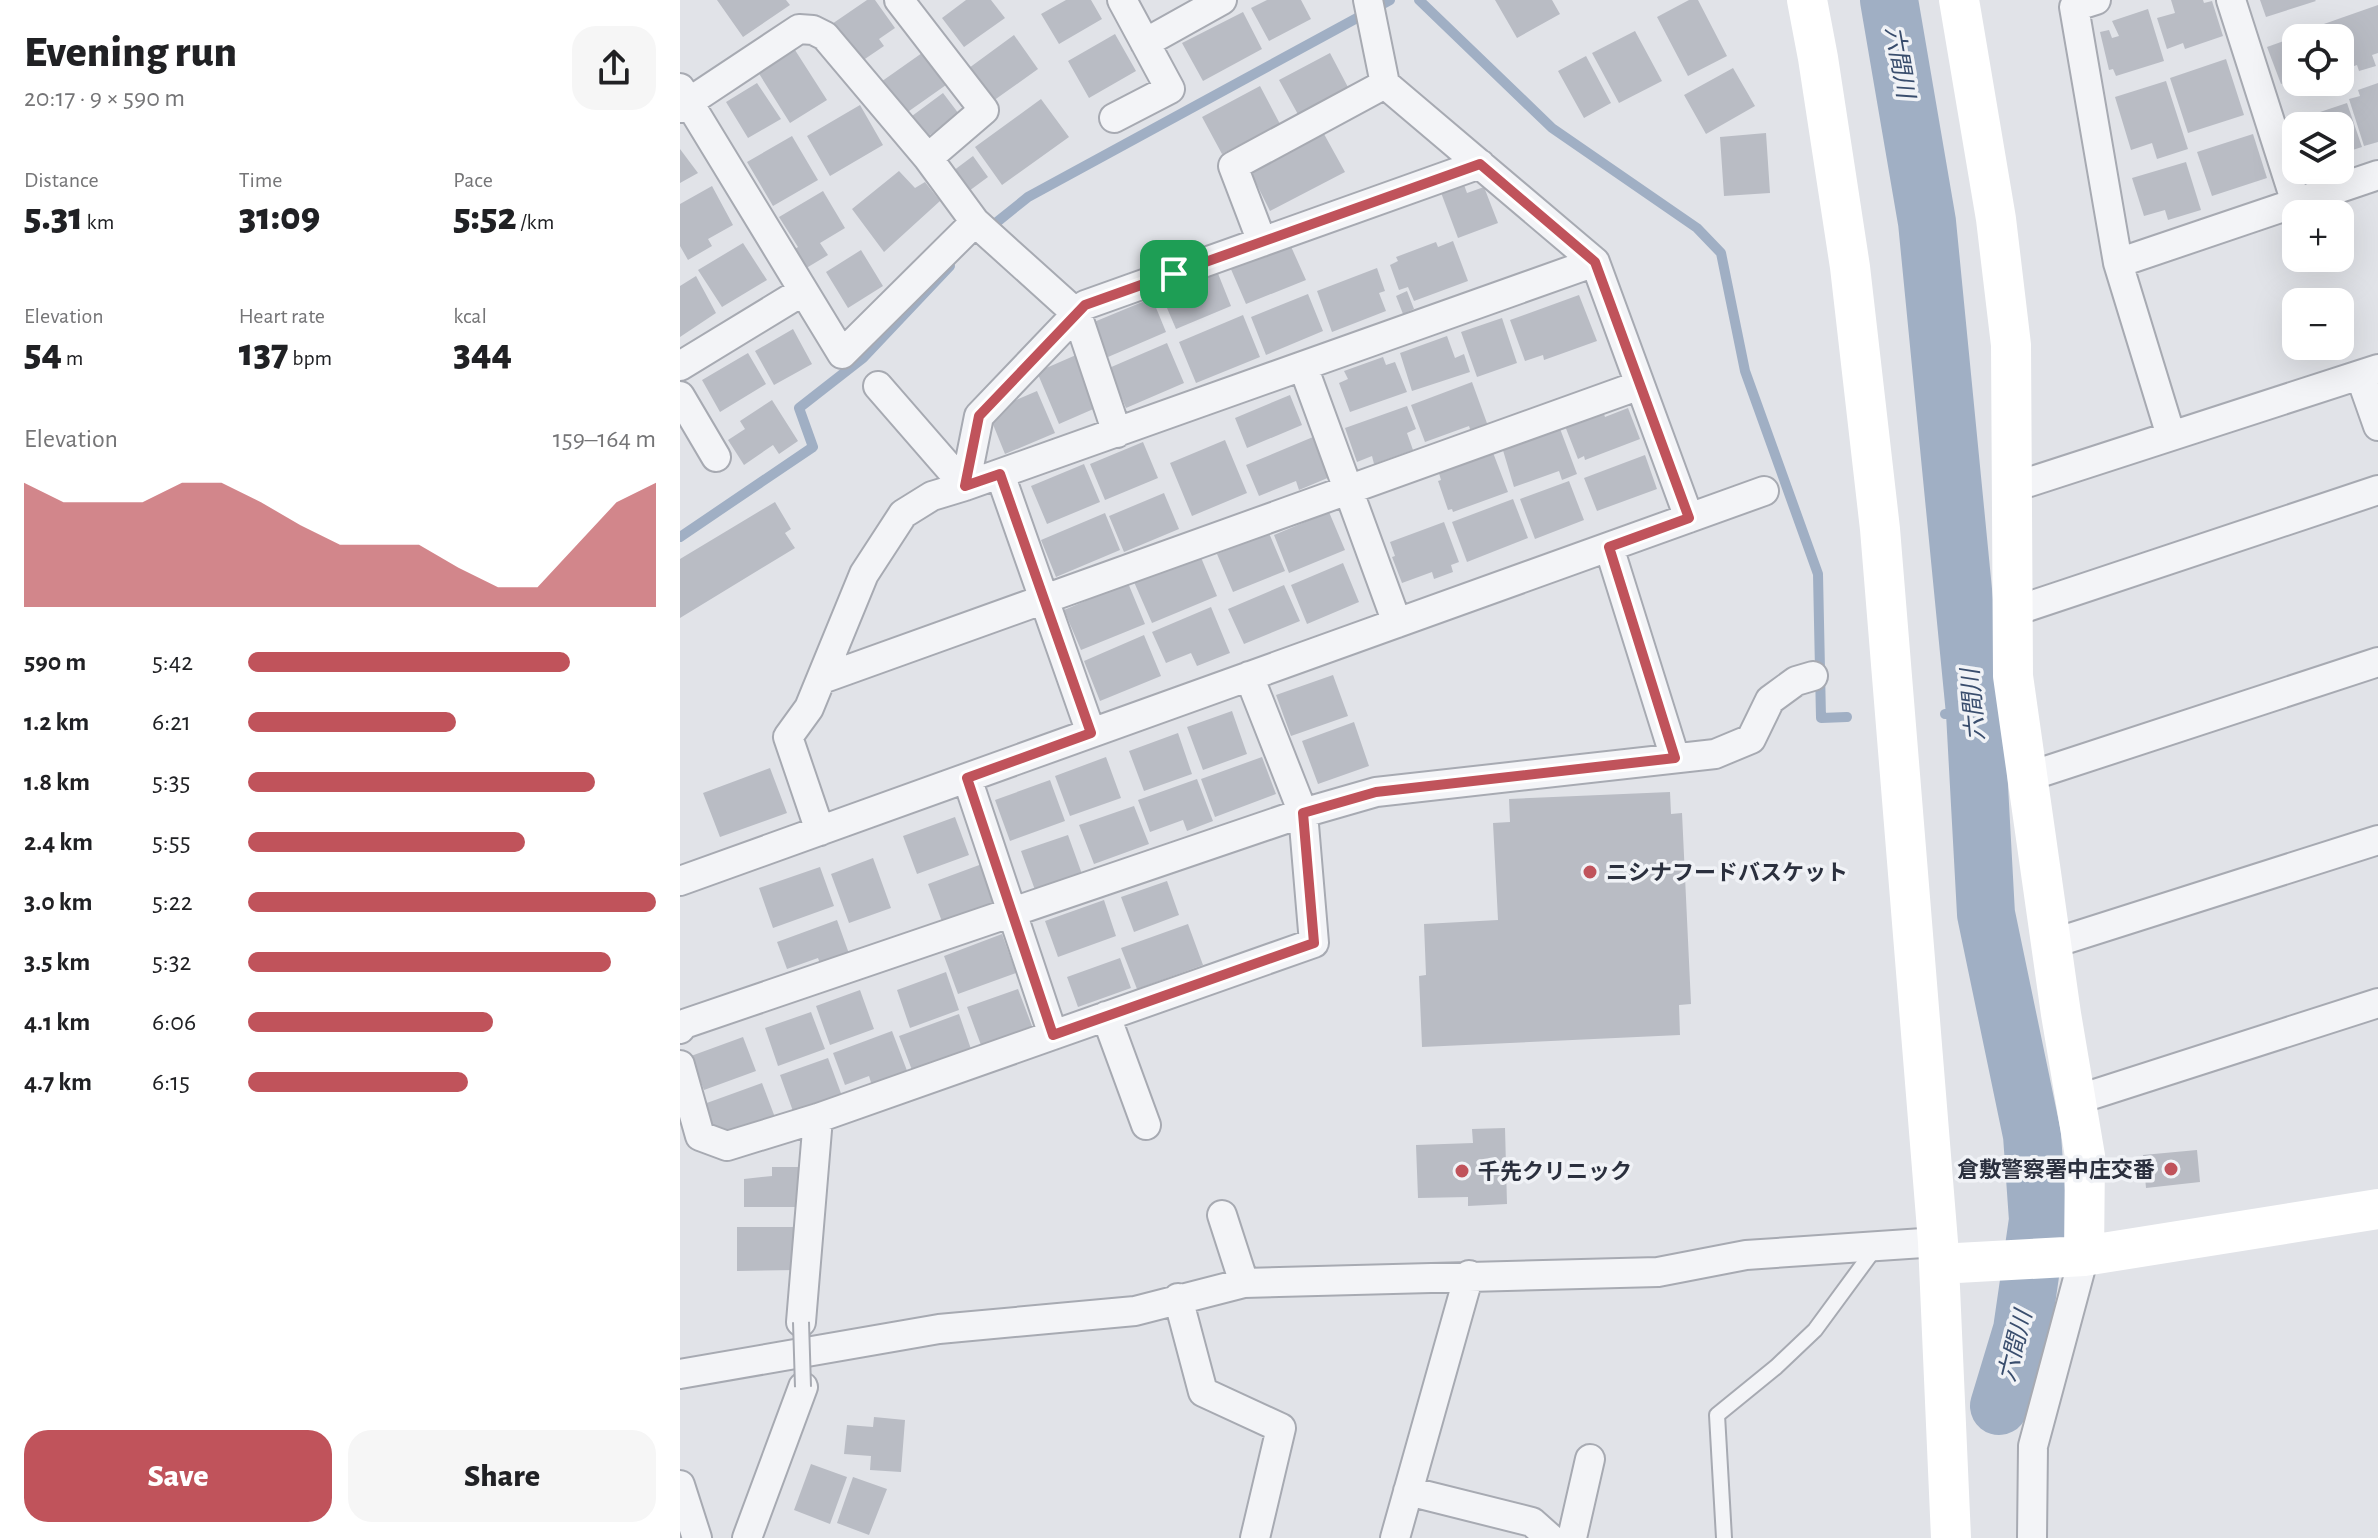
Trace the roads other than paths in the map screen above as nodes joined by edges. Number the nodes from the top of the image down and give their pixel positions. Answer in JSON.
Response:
{"nodes":[{"id":1,"x":899,"y":0,"type":"edge"},
{"id":2,"x":1122,"y":0,"type":"edge"},
{"id":3,"x":1222,"y":0,"type":"edge"},
{"id":4,"x":1807,"y":0,"type":"edge"},
{"id":5,"x":1959,"y":0,"type":"edge"},
{"id":6,"x":2096,"y":0,"type":"edge"},
{"id":7,"x":2231,"y":0,"type":"edge"},
{"id":8,"x":1370,"y":13,"type":"edge"},
{"id":9,"x":1145,"y":43,"type":"junction"},
{"id":10,"x":1385,"y":84,"type":"junction"},
{"id":11,"x":683,"y":100,"type":"edge"},
{"id":12,"x":1114,"y":118,"type":"dead end"},
{"id":13,"x":928,"y":158,"type":"junction"},
{"id":14,"x":1480,"y":164,"type":"junction"},
{"id":15,"x":2378,"y":175,"type":"edge"},
{"id":16,"x":2295,"y":200,"type":"edge"},
{"id":17,"x":2305,"y":200,"type":"edge"},
{"id":18,"x":2282,"y":208,"type":"edge"},
{"id":19,"x":983,"y":229,"type":"junction"},
{"id":20,"x":1262,"y":242,"type":"junction"},
{"id":21,"x":1595,"y":262,"type":"junction"},
{"id":22,"x":2118,"y":263,"type":"junction"},
{"id":23,"x":803,"y":291,"type":"junction"},
{"id":24,"x":1077,"y":314,"type":"junction"},
{"id":25,"x":680,"y":366,"type":"edge"},
{"id":26,"x":1303,"y":366,"type":"junction"},
{"id":27,"x":2369,"y":372,"type":"edge"},
{"id":28,"x":1640,"y":385,"type":"junction"},
{"id":29,"x":878,"y":386,"type":"dead end"},
{"id":30,"x":680,"y":396,"type":"edge"},
{"id":31,"x":2378,"y":426,"type":"edge"},
{"id":32,"x":1117,"y":433,"type":"junction"},
{"id":33,"x":2171,"y":436,"type":"junction"},
{"id":34,"x":716,"y":457,"type":"dead end"},
{"id":35,"x":1000,"y":474,"type":"junction"},
{"id":36,"x":965,"y":486,"type":"junction"},
{"id":37,"x":2011,"y":488,"type":"junction"},
{"id":38,"x":1350,"y":490,"type":"junction"},
{"id":39,"x":2378,"y":490,"type":"edge"},
{"id":40,"x":1764,"y":491,"type":"dead end"},
{"id":41,"x":1689,"y":518,"type":"junction"},
{"id":42,"x":1609,"y":547,"type":"junction"},
{"id":43,"x":1044,"y":599,"type":"junction"},
{"id":44,"x":2012,"y":612,"type":"junction"},
{"id":45,"x":1397,"y":623,"type":"junction"},
{"id":46,"x":2378,"y":662,"type":"edge"},
{"id":47,"x":1249,"y":676,"type":"junction"},
{"id":48,"x":1813,"y":676,"type":"dead end"},
{"id":49,"x":822,"y":679,"type":"junction"},
{"id":50,"x":1091,"y":733,"type":"junction"},
{"id":51,"x":1675,"y":758,"type":"junction"},
{"id":52,"x":2027,"y":777,"type":"junction"},
{"id":53,"x":967,"y":778,"type":"junction"},
{"id":54,"x":1303,"y":813,"type":"junction"},
{"id":55,"x":820,"y":831,"type":"junction"},
{"id":56,"x":2378,"y":840,"type":"edge"},
{"id":57,"x":680,"y":881,"type":"edge"},
{"id":58,"x":1012,"y":912,"type":"junction"},
{"id":59,"x":2051,"y":944,"type":"junction"},
{"id":60,"x":2378,"y":1003,"type":"edge"},
{"id":61,"x":1106,"y":1016,"type":"junction"},
{"id":62,"x":680,"y":1029,"type":"edge"},
{"id":63,"x":1053,"y":1035,"type":"junction"},
{"id":64,"x":680,"y":1065,"type":"edge"},
{"id":65,"x":2076,"y":1100,"type":"junction"},
{"id":66,"x":818,"y":1118,"type":"junction"},
{"id":67,"x":1146,"y":1125,"type":"dead end"},
{"id":68,"x":2378,"y":1209,"type":"edge"},
{"id":69,"x":1222,"y":1215,"type":"dead end"},
{"id":70,"x":1876,"y":1247,"type":"junction"},
{"id":71,"x":1938,"y":1253,"type":"junction"},
{"id":72,"x":2074,"y":1257,"type":"junction"},
{"id":73,"x":1469,"y":1275,"type":"junction"},
{"id":74,"x":1244,"y":1283,"type":"junction"},
{"id":75,"x":1178,"y":1298,"type":"junction"},
{"id":76,"x":801,"y":1322,"type":"joint"},
{"id":77,"x":680,"y":1374,"type":"edge"},
{"id":78,"x":803,"y":1387,"type":"joint"},
{"id":79,"x":1590,"y":1459,"type":"dead end"},
{"id":80,"x":680,"y":1485,"type":"edge"},
{"id":81,"x":1408,"y":1491,"type":"junction"},
{"id":82,"x":697,"y":1538,"type":"edge"},
{"id":83,"x":747,"y":1538,"type":"edge"},
{"id":84,"x":1255,"y":1538,"type":"edge"},
{"id":85,"x":1395,"y":1538,"type":"edge"},
{"id":86,"x":1550,"y":1538,"type":"edge"},
{"id":87,"x":1572,"y":1538,"type":"edge"},
{"id":88,"x":1724,"y":1538,"type":"edge"},
{"id":89,"x":1951,"y":1538,"type":"edge"},
{"id":90,"x":2032,"y":1538,"type":"edge"}],
"edges":[{"from":1,"to":13,"type":"street"},
{"from":2,"to":9,"type":"street"},
{"from":3,"to":9,"type":"street"},
{"from":4,"to":71,"type":"street"},
{"from":5,"to":37,"type":"street"},
{"from":6,"to":22,"type":"street"},
{"from":7,"to":16,"type":"street"},
{"from":8,"to":10,"type":"street"},
{"from":9,"to":12,"type":"street"},
{"from":10,"to":14,"type":"street"},
{"from":10,"to":20,"type":"street"},
{"from":11,"to":13,"type":"street"},
{"from":11,"to":23,"type":"street"},
{"from":13,"to":19,"type":"street"},
{"from":14,"to":20,"type":"street"},
{"from":14,"to":21,"type":"street"},
{"from":15,"to":17,"type":"street"},
{"from":18,"to":22,"type":"street"},
{"from":19,"to":23,"type":"street"},
{"from":19,"to":24,"type":"street"},
{"from":20,"to":24,"type":"street"},
{"from":21,"to":26,"type":"street"},
{"from":21,"to":28,"type":"street"},
{"from":22,"to":33,"type":"street"},
{"from":23,"to":25,"type":"street"},
{"from":24,"to":32,"type":"street"},
{"from":24,"to":36,"type":"street"},
{"from":26,"to":32,"type":"street"},
{"from":26,"to":38,"type":"street"},
{"from":27,"to":31,"type":"street"},
{"from":27,"to":33,"type":"street"},
{"from":28,"to":38,"type":"street"},
{"from":28,"to":41,"type":"street"},
{"from":29,"to":36,"type":"street"},
{"from":30,"to":34,"type":"street"},
{"from":32,"to":35,"type":"street"},
{"from":33,"to":37,"type":"street"},
{"from":35,"to":36,"type":"street"},
{"from":35,"to":43,"type":"street"},
{"from":36,"to":49,"type":"street"},
{"from":37,"to":44,"type":"street"},
{"from":38,"to":43,"type":"street"},
{"from":38,"to":45,"type":"street"},
{"from":39,"to":44,"type":"street"},
{"from":40,"to":41,"type":"street"},
{"from":41,"to":42,"type":"street"},
{"from":42,"to":45,"type":"street"},
{"from":42,"to":51,"type":"street"},
{"from":43,"to":49,"type":"street"},
{"from":43,"to":50,"type":"street"},
{"from":44,"to":52,"type":"street"},
{"from":45,"to":47,"type":"street"},
{"from":46,"to":52,"type":"street"},
{"from":47,"to":50,"type":"street"},
{"from":47,"to":54,"type":"street"},
{"from":48,"to":51,"type":"street"},
{"from":49,"to":55,"type":"street"},
{"from":50,"to":53,"type":"street"},
{"from":51,"to":54,"type":"street"},
{"from":52,"to":59,"type":"street"},
{"from":53,"to":55,"type":"street"},
{"from":53,"to":58,"type":"street"},
{"from":54,"to":58,"type":"street"},
{"from":54,"to":61,"type":"street"},
{"from":55,"to":57,"type":"street"},
{"from":56,"to":59,"type":"street"},
{"from":58,"to":62,"type":"street"},
{"from":58,"to":63,"type":"street"},
{"from":59,"to":65,"type":"street"},
{"from":60,"to":65,"type":"street"},
{"from":61,"to":63,"type":"street"},
{"from":61,"to":67,"type":"street"},
{"from":63,"to":66,"type":"street"},
{"from":64,"to":66,"type":"street"},
{"from":65,"to":72,"type":"street"},
{"from":66,"to":76,"type":"street"},
{"from":68,"to":72,"type":"street"},
{"from":69,"to":74,"type":"street"},
{"from":70,"to":71,"type":"street"},
{"from":70,"to":73,"type":"street"},
{"from":70,"to":88,"type":"lane"},
{"from":71,"to":72,"type":"street"},
{"from":71,"to":89,"type":"street"},
{"from":72,"to":90,"type":"street"},
{"from":73,"to":74,"type":"street"},
{"from":73,"to":81,"type":"street"},
{"from":74,"to":75,"type":"street"},
{"from":75,"to":77,"type":"street"},
{"from":75,"to":84,"type":"street"},
{"from":76,"to":78,"type":"lane","bridge":true},
{"from":78,"to":83,"type":"street"},
{"from":79,"to":87,"type":"street"},
{"from":80,"to":82,"type":"street"},
{"from":81,"to":85,"type":"street"},
{"from":81,"to":86,"type":"street"}]}
